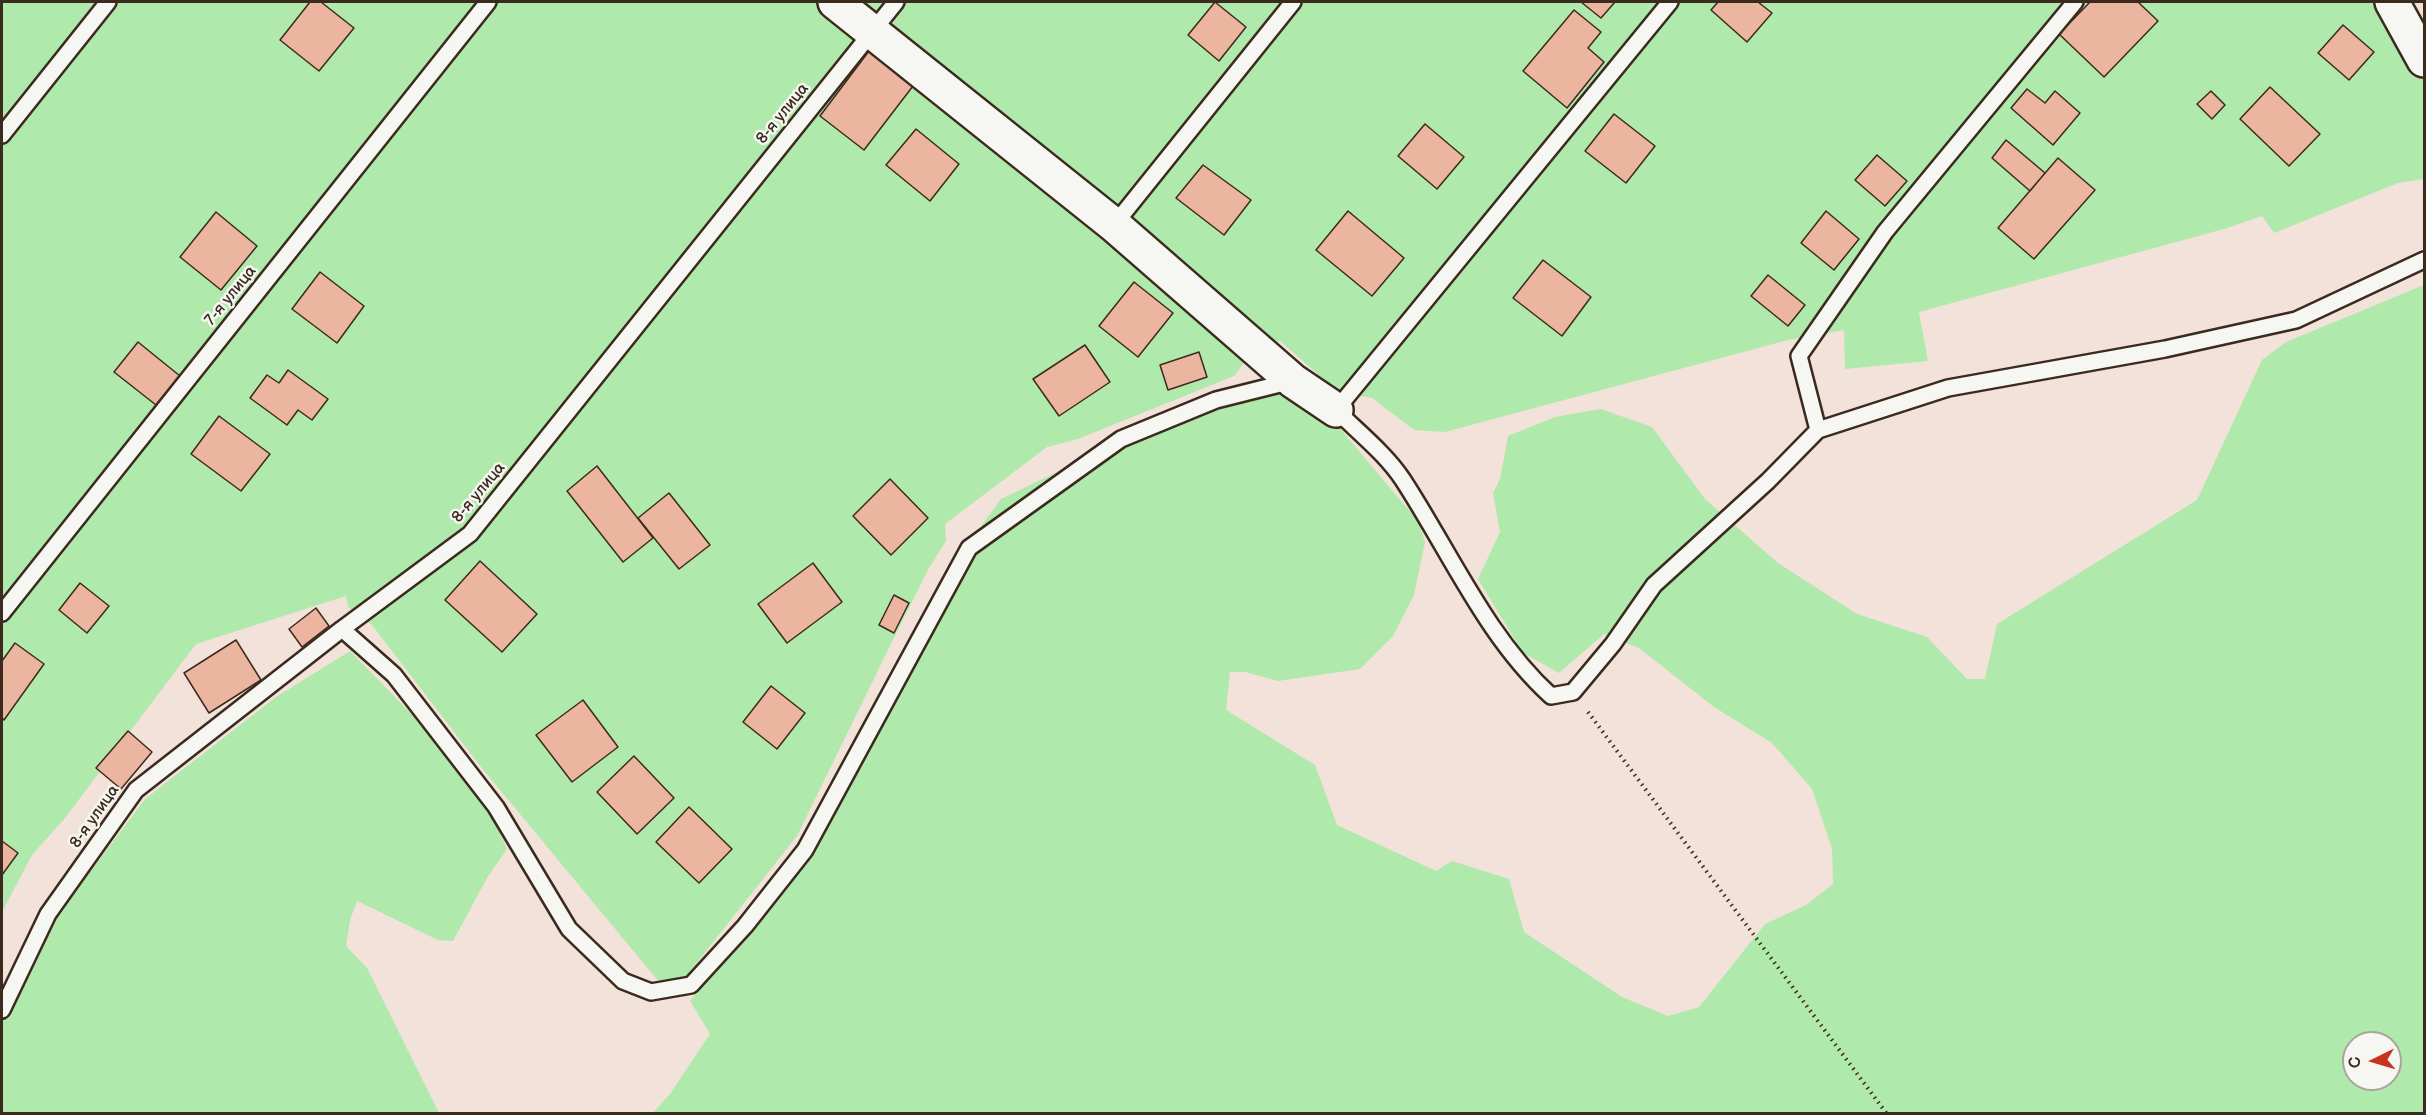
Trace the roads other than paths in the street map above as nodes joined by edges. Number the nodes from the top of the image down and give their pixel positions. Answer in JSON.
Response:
{"nodes":[{"id":1,"x":108,"y":2,"type":"edge"},
{"id":2,"x":488,"y":2,"type":"edge"},
{"id":3,"x":835,"y":2,"type":"edge"},
{"id":4,"x":896,"y":2,"type":"edge"},
{"id":5,"x":1293,"y":2,"type":"edge"},
{"id":6,"x":1670,"y":2,"type":"edge"},
{"id":7,"x":2075,"y":2,"type":"edge"},
{"id":8,"x":2392,"y":2,"type":"edge"},
{"id":9,"x":872,"y":31,"type":"junction"},
{"id":10,"x":2424,"y":60,"type":"edge"},
{"id":11,"x":2,"y":135,"type":"edge"},
{"id":12,"x":1114,"y":225,"type":"junction"},
{"id":13,"x":2424,"y":260,"type":"edge"},
{"id":14,"x":1293,"y":381,"type":"junction"},
{"id":15,"x":1336,"y":410,"type":"junction"},
{"id":16,"x":1818,"y":430,"type":"junction"},
{"id":17,"x":2,"y":613,"type":"edge"},
{"id":18,"x":342,"y":629,"type":"junction"},
{"id":19,"x":2,"y":1010,"type":"edge"}],
"edges":[{"from":1,"to":11,"type":"lane"},
{"from":2,"to":17,"type":"lane","name":"7-я улица"},
{"from":3,"to":9,"type":"street"},
{"from":4,"to":9,"type":"lane","name":"8-я улица"},
{"from":5,"to":12,"type":"lane"},
{"from":6,"to":15,"type":"lane"},
{"from":7,"to":16,"type":"lane"},
{"from":8,"to":10,"type":"street"},
{"from":9,"to":12,"type":"street"},
{"from":9,"to":18,"type":"lane","name":"8-я улица"},
{"from":12,"to":14,"type":"street"},
{"from":13,"to":16,"type":"lane"},
{"from":14,"to":15,"type":"street"},
{"from":14,"to":18,"type":"lane"},
{"from":15,"to":16,"type":"lane"},
{"from":18,"to":19,"type":"lane","name":"8-я улица"}]}
